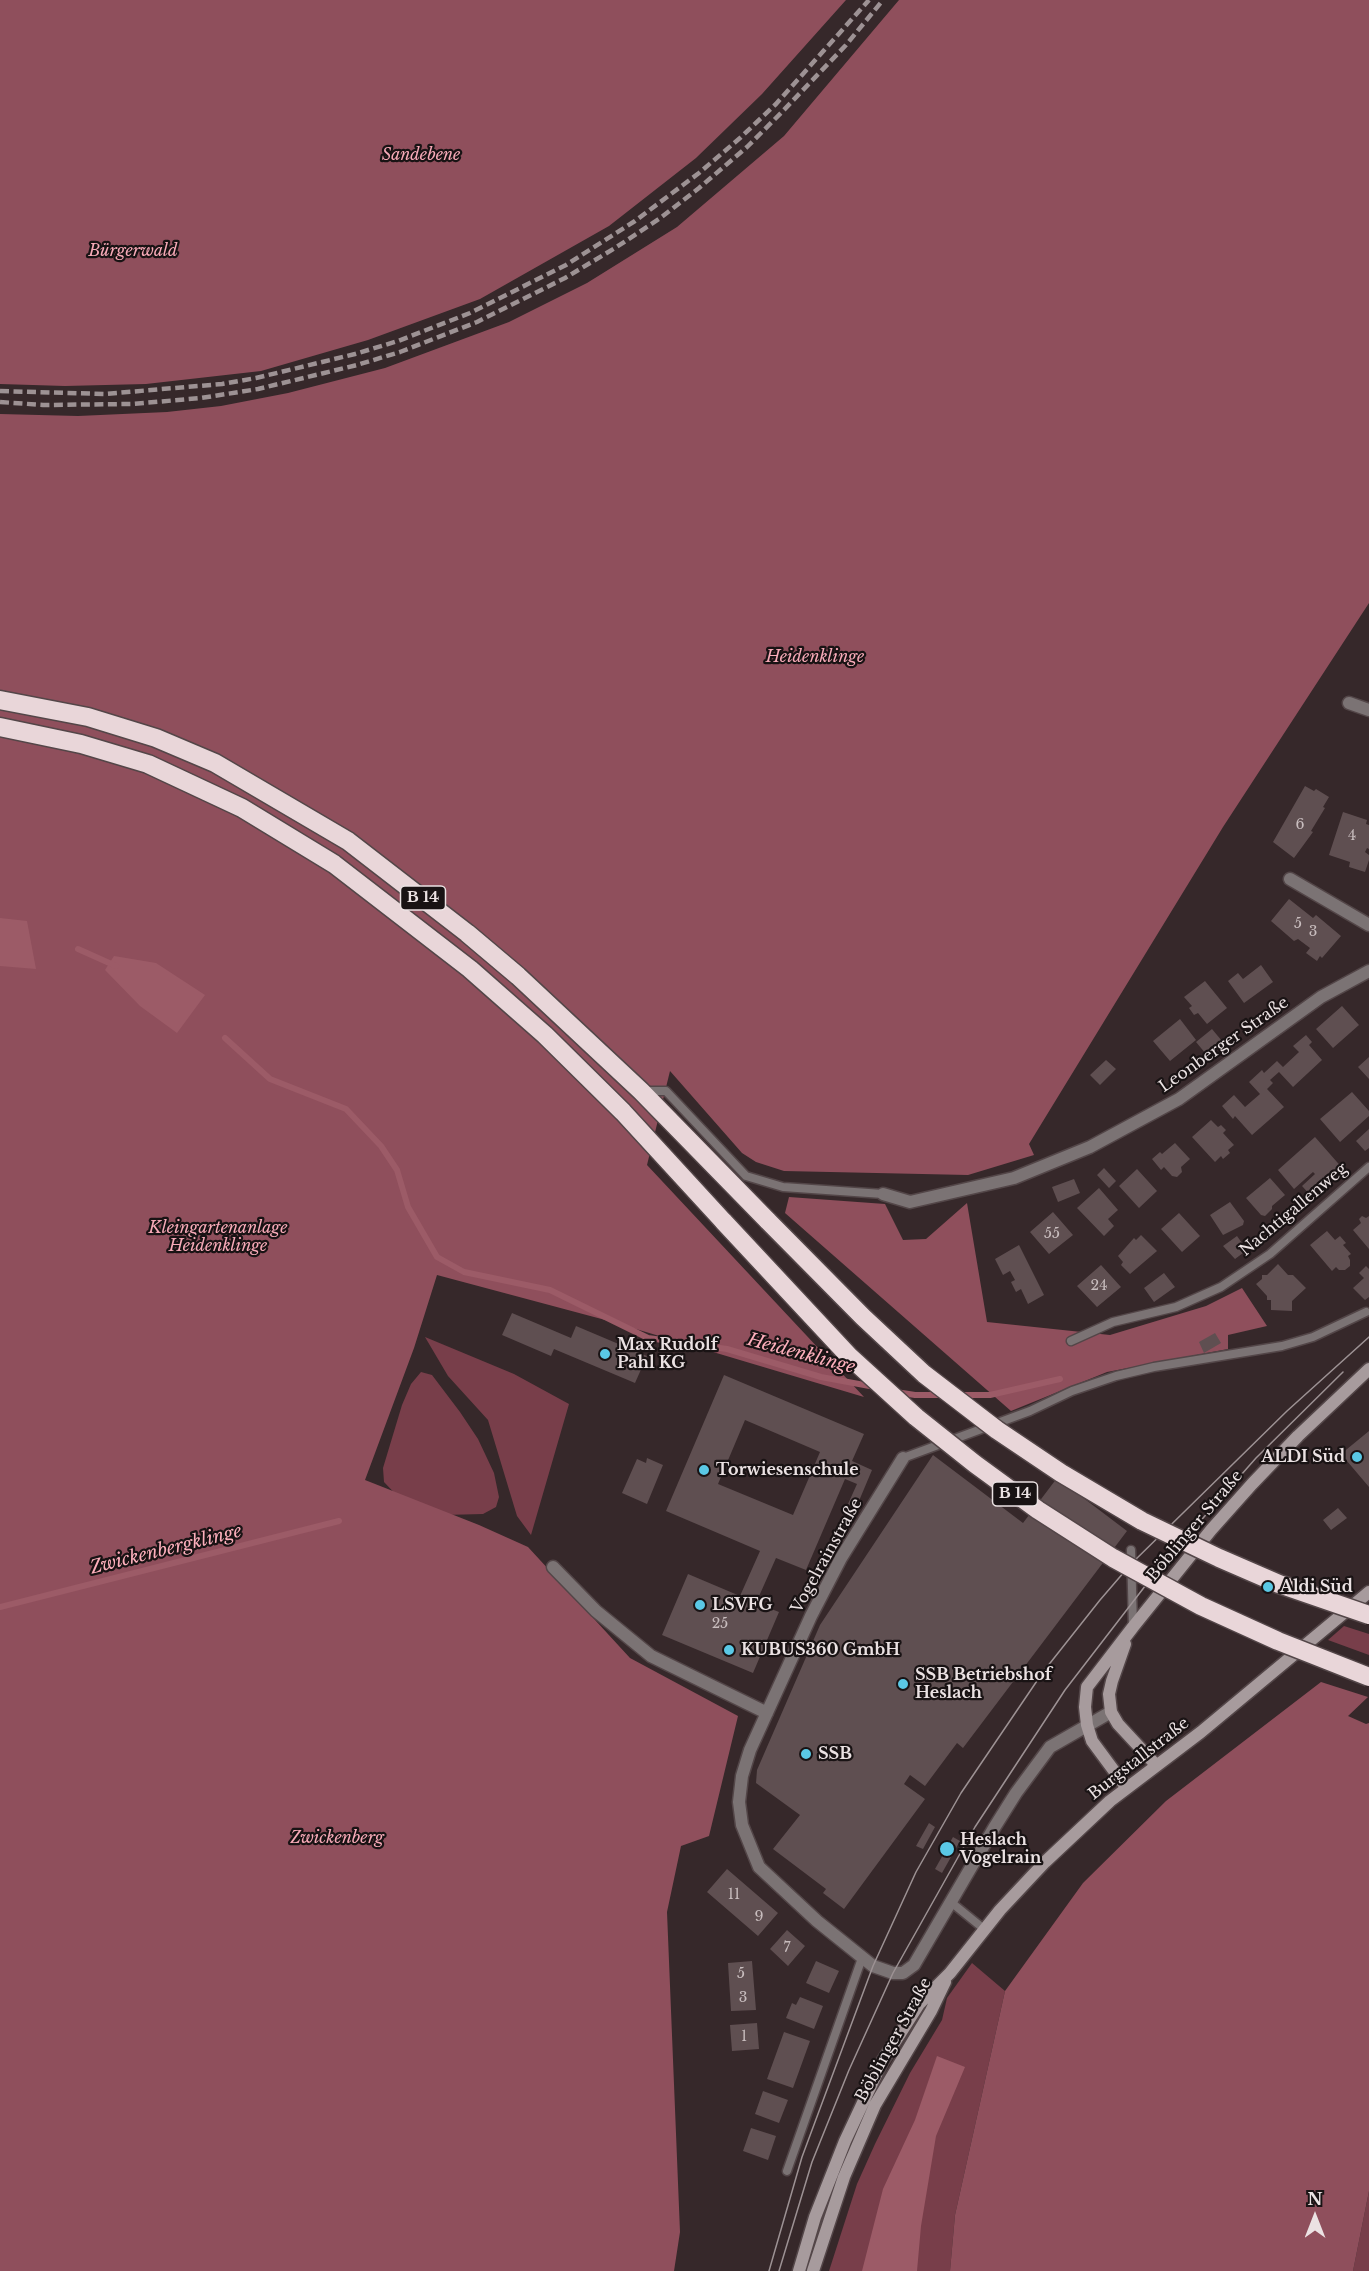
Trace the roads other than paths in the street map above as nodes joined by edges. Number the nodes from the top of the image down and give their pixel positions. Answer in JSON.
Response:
{"nodes":[{"id":1,"x":0,"y":700,"type":"edge"},
{"id":2,"x":1349,"y":703,"type":"dead end"},
{"id":3,"x":1369,"y":710,"type":"edge"},
{"id":4,"x":0,"y":727,"type":"edge"},
{"id":5,"x":1290,"y":879,"type":"dead end"},
{"id":6,"x":1369,"y":925,"type":"edge"},
{"id":7,"x":1369,"y":971,"type":"edge"},
{"id":8,"x":641,"y":1091,"type":"junction"},
{"id":9,"x":1369,"y":1167,"type":"edge"},
{"id":10,"x":883,"y":1194,"type":"joint"},
{"id":11,"x":1366,"y":1312,"type":"dead end"},
{"id":12,"x":1071,"y":1341,"type":"dead end"},
{"id":13,"x":1369,"y":1369,"type":"edge"},
{"id":14,"x":903,"y":1458,"type":"joint"},
{"id":15,"x":1131,"y":1550,"type":"dead end"},
{"id":16,"x":553,"y":1567,"type":"dead end"},
{"id":17,"x":1369,"y":1592,"type":"edge"},
{"id":18,"x":1369,"y":1616,"type":"edge"},
{"id":19,"x":1131,"y":1630,"type":"junction"},
{"id":20,"x":1369,"y":1677,"type":"edge"},
{"id":21,"x":1111,"y":1712,"type":"junction"},
{"id":22,"x":767,"y":1713,"type":"junction"},
{"id":23,"x":1087,"y":1725,"type":"junction"},
{"id":24,"x":1156,"y":1765,"type":"junction"},
{"id":25,"x":1126,"y":1787,"type":"junction"},
{"id":26,"x":952,"y":1903,"type":"junction"},
{"id":27,"x":984,"y":1929,"type":"junction"},
{"id":28,"x":862,"y":1958,"type":"junction"},
{"id":29,"x":950,"y":1973,"type":"junction"},
{"id":30,"x":787,"y":2171,"type":"dead end"},
{"id":31,"x":799,"y":2271,"type":"edge"},
{"id":32,"x":813,"y":2271,"type":"edge"}],
"edges":[{"from":1,"to":8,"type":"highway","number":"B 14"},
{"from":2,"to":3,"type":"street"},
{"from":4,"to":20,"type":"highway","number":"B 14","bridge":true},
{"from":5,"to":6,"type":"street"},
{"from":7,"to":10,"type":"street","name":"Leonberger Straße"},
{"from":8,"to":10,"type":"lane","name":"Leonberger Straße"},
{"from":8,"to":18,"type":"highway","number":"B 14","bridge":true},
{"from":9,"to":12,"type":"lane","name":"Nachtigallenweg"},
{"from":11,"to":14,"type":"lane","name":"Vogelrainstraße"},
{"from":13,"to":19,"type":"main road","name":"Böblinger Straße"},
{"from":14,"to":22,"type":"street","name":"Vogelrainstraße"},
{"from":15,"to":19,"type":"lane"},
{"from":16,"to":22,"type":"street"},
{"from":17,"to":24,"type":"main road","name":"Burgstallstraße"},
{"from":19,"to":21,"type":"main road","name":"Böblinger Straße"},
{"from":19,"to":23,"type":"main road","name":"Böblinger Straße"},
{"from":21,"to":23,"type":"street","name":"Böblinger Straße"},
{"from":21,"to":24,"type":"main road"},
{"from":22,"to":28,"type":"street","name":"Vogelrainstraße"},
{"from":23,"to":25,"type":"main road","name":"Böblinger Straße"},
{"from":23,"to":26,"type":"street","name":"Böblinger Straße"},
{"from":24,"to":25,"type":"main road","name":"Burgstallstraße"},
{"from":25,"to":27,"type":"main road","name":"Burgstallstraße"},
{"from":26,"to":27,"type":"lane"},
{"from":26,"to":28,"type":"street","name":"Böblinger Straße"},
{"from":27,"to":29,"type":"main road","name":"Burgstallstraße"},
{"from":28,"to":30,"type":"lane"},
{"from":29,"to":31,"type":"main road","name":"Böblinger Straße"},
{"from":29,"to":32,"type":"main road","name":"Böblinger Straße"}]}
